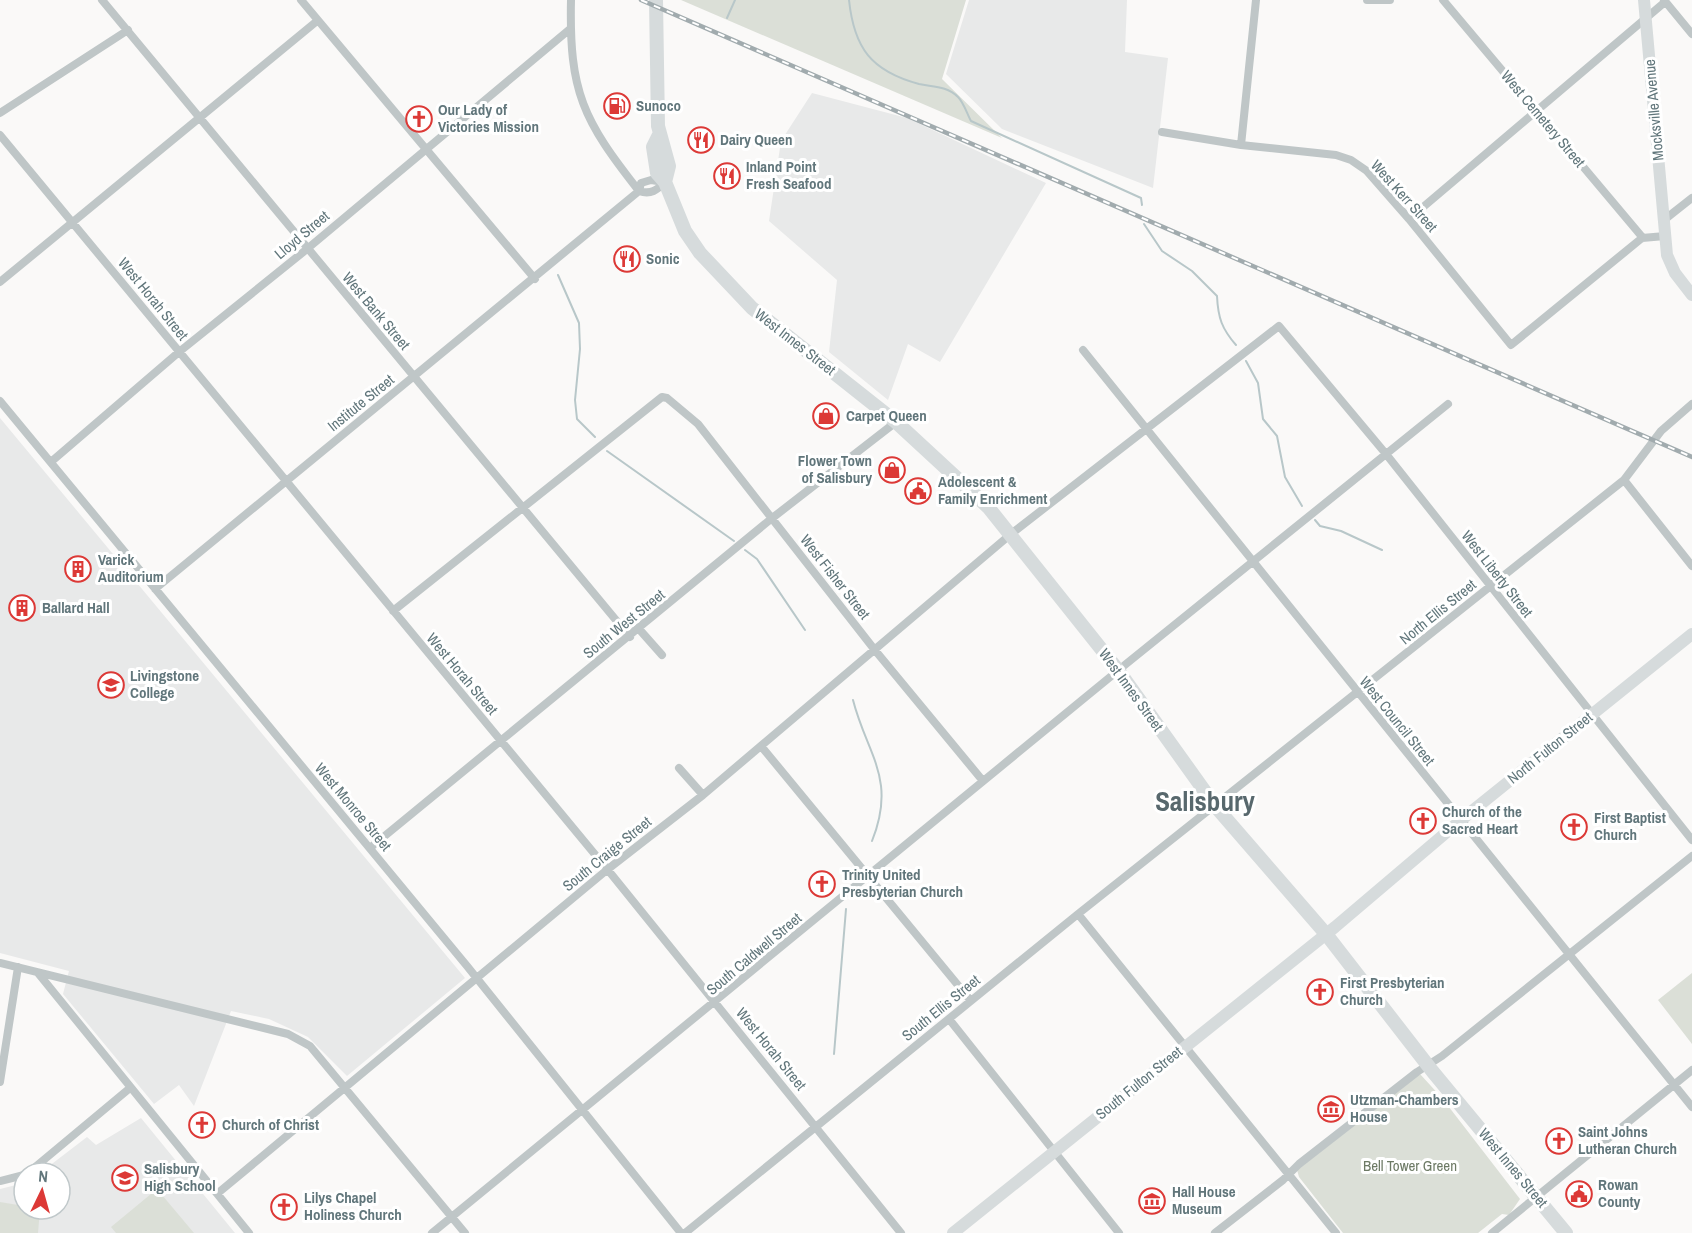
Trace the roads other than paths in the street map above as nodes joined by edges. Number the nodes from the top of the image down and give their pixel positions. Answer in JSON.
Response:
{"nodes":[{"id":1,"x":102,"y":0,"type":"edge"},
{"id":2,"x":301,"y":0,"type":"edge"},
{"id":3,"x":571,"y":0,"type":"edge"},
{"id":4,"x":657,"y":0,"type":"edge"},
{"id":5,"x":1256,"y":0,"type":"edge"},
{"id":6,"x":1367,"y":0,"type":"edge"},
{"id":7,"x":1390,"y":0,"type":"edge"},
{"id":8,"x":1443,"y":0,"type":"edge"},
{"id":9,"x":1644,"y":0,"type":"edge"},
{"id":10,"x":1665,"y":1,"type":"edge"},
{"id":11,"x":1646,"y":19,"type":"junction"},
{"id":12,"x":317,"y":21,"type":"junction"},
{"id":13,"x":570,"y":29,"type":"junction"},
{"id":14,"x":128,"y":30,"type":"junction"},
{"id":15,"x":1692,"y":34,"type":"edge"},
{"id":16,"x":1536,"y":112,"type":"junction"},
{"id":17,"x":0,"y":113,"type":"edge"},
{"id":18,"x":200,"y":118,"type":"junction"},
{"id":19,"x":1162,"y":132,"type":"dead end"},
{"id":20,"x":0,"y":135,"type":"edge"},
{"id":21,"x":1241,"y":145,"type":"junction"},
{"id":22,"x":424,"y":149,"type":"junction"},
{"id":23,"x":664,"y":182,"type":"junction"},
{"id":24,"x":639,"y":191,"type":"junction"},
{"id":25,"x":1692,"y":198,"type":"edge"},
{"id":26,"x":1409,"y":219,"type":"junction"},
{"id":27,"x":1664,"y":220,"type":"junction"},
{"id":28,"x":72,"y":222,"type":"junction"},
{"id":29,"x":1665,"y":236,"type":"junction"},
{"id":30,"x":1643,"y":238,"type":"junction"},
{"id":31,"x":307,"y":249,"type":"junction"},
{"id":32,"x":535,"y":279,"type":"junction"},
{"id":33,"x":0,"y":282,"type":"edge"},
{"id":34,"x":1692,"y":295,"type":"edge"},
{"id":35,"x":1280,"y":326,"type":"joint"},
{"id":36,"x":1083,"y":350,"type":"dead end"},
{"id":37,"x":179,"y":352,"type":"junction"},
{"id":38,"x":414,"y":377,"type":"junction"},
{"id":39,"x":0,"y":401,"type":"edge"},
{"id":40,"x":1448,"y":404,"type":"dead end"},
{"id":41,"x":1692,"y":404,"type":"edge"},
{"id":42,"x":896,"y":422,"type":"junction"},
{"id":43,"x":1148,"y":430,"type":"junction"},
{"id":44,"x":1386,"y":454,"type":"junction"},
{"id":45,"x":51,"y":461,"type":"junction"},
{"id":46,"x":1624,"y":480,"type":"junction"},
{"id":47,"x":286,"y":482,"type":"junction"},
{"id":48,"x":524,"y":508,"type":"junction"},
{"id":49,"x":771,"y":519,"type":"junction"},
{"id":50,"x":1011,"y":534,"type":"junction"},
{"id":51,"x":1254,"y":561,"type":"junction"},
{"id":52,"x":1692,"y":566,"type":"edge"},
{"id":53,"x":1490,"y":587,"type":"junction"},
{"id":54,"x":155,"y":589,"type":"junction"},
{"id":55,"x":393,"y":611,"type":"junction"},
{"id":56,"x":639,"y":629,"type":"junction"},
{"id":57,"x":1692,"y":634,"type":"edge"},
{"id":58,"x":630,"y":637,"type":"junction"},
{"id":59,"x":874,"y":649,"type":"junction"},
{"id":60,"x":662,"y":655,"type":"dead end"},
{"id":61,"x":1118,"y":670,"type":"junction"},
{"id":62,"x":1358,"y":694,"type":"junction"},
{"id":63,"x":1592,"y":714,"type":"junction"},
{"id":64,"x":501,"y":741,"type":"junction"},
{"id":65,"x":761,"y":746,"type":"junction"},
{"id":66,"x":679,"y":768,"type":"dead end"},
{"id":67,"x":983,"y":781,"type":"junction"},
{"id":68,"x":703,"y":795,"type":"junction"},
{"id":69,"x":1216,"y":807,"type":"junction"},
{"id":70,"x":1461,"y":820,"type":"junction"},
{"id":71,"x":1692,"y":840,"type":"edge"},
{"id":72,"x":370,"y":849,"type":"junction"},
{"id":73,"x":1692,"y":856,"type":"edge"},
{"id":74,"x":608,"y":869,"type":"junction"},
{"id":75,"x":868,"y":877,"type":"junction"},
{"id":76,"x":1078,"y":914,"type":"junction"},
{"id":77,"x":1326,"y":934,"type":"junction"},
{"id":78,"x":1569,"y":954,"type":"junction"},
{"id":79,"x":0,"y":963,"type":"edge"},
{"id":80,"x":18,"y":967,"type":"junction"},
{"id":81,"x":38,"y":973,"type":"junction"},
{"id":82,"x":477,"y":979,"type":"junction"},
{"id":83,"x":971,"y":1001,"type":"junction"},
{"id":84,"x":716,"y":1003,"type":"junction"},
{"id":85,"x":949,"y":1019,"type":"junction"},
{"id":86,"x":1186,"y":1045,"type":"junction"},
{"id":87,"x":1428,"y":1065,"type":"junction"},
{"id":88,"x":1692,"y":1070,"type":"edge"},
{"id":89,"x":0,"y":1082,"type":"edge"},
{"id":90,"x":1674,"y":1084,"type":"junction"},
{"id":91,"x":345,"y":1086,"type":"junction"},
{"id":92,"x":130,"y":1088,"type":"junction"},
{"id":93,"x":1692,"y":1107,"type":"edge"},
{"id":94,"x":583,"y":1111,"type":"junction"},
{"id":95,"x":816,"y":1126,"type":"junction"},
{"id":96,"x":1055,"y":1150,"type":"junction"},
{"id":97,"x":42,"y":1161,"type":"edge"},
{"id":98,"x":1290,"y":1173,"type":"junction"},
{"id":99,"x":218,"y":1193,"type":"junction"},
{"id":100,"x":1537,"y":1196,"type":"junction"},
{"id":101,"x":452,"y":1217,"type":"junction"},
{"id":102,"x":249,"y":1233,"type":"edge"},
{"id":103,"x":432,"y":1233,"type":"edge"},
{"id":104,"x":465,"y":1233,"type":"edge"},
{"id":105,"x":683,"y":1233,"type":"edge"},
{"id":106,"x":901,"y":1233,"type":"edge"},
{"id":107,"x":953,"y":1233,"type":"edge"},
{"id":108,"x":1119,"y":1233,"type":"edge"},
{"id":109,"x":1215,"y":1233,"type":"edge"},
{"id":110,"x":1336,"y":1233,"type":"edge"},
{"id":111,"x":1492,"y":1233,"type":"edge"},
{"id":112,"x":1566,"y":1233,"type":"edge"}],
"edges":[{"from":1,"to":14,"type":"street","name":"West Bank Street"},
{"from":2,"to":12,"type":"street"},
{"from":3,"to":13,"type":"street"},
{"from":4,"to":23,"type":"main road","name":"West Innes Street"},
{"from":5,"to":21,"type":"street"},
{"from":6,"to":7,"type":"street"},
{"from":8,"to":16,"type":"street","name":"West Cemetery Street"},
{"from":9,"to":11,"type":"street","name":"Mocksville Avenue"},
{"from":10,"to":11,"type":"street"},
{"from":10,"to":15,"type":"street"},
{"from":11,"to":16,"type":"street"},
{"from":11,"to":27,"type":"street","name":"Mocksville Avenue"},
{"from":12,"to":18,"type":"street"},
{"from":12,"to":22,"type":"street"},
{"from":13,"to":22,"type":"street","name":"Lloyd Street"},
{"from":13,"to":24,"type":"street"},
{"from":14,"to":17,"type":"street"},
{"from":14,"to":18,"type":"street","name":"West Bank Street"},
{"from":16,"to":26,"type":"street"},
{"from":16,"to":30,"type":"street","name":"West Cemetery Street"},
{"from":18,"to":28,"type":"street"},
{"from":18,"to":31,"type":"street","name":"West Bank Street"},
{"from":19,"to":21,"type":"street","name":"West Kerr Street"},
{"from":20,"to":28,"type":"street","name":"West Horah Street"},
{"from":21,"to":26,"type":"street","name":"West Kerr Street"},
{"from":22,"to":31,"type":"street","name":"Lloyd Street"},
{"from":22,"to":32,"type":"street"},
{"from":23,"to":24,"type":"street","name":"Institute Street"},
{"from":23,"to":42,"type":"main road","name":"West Innes Street"},
{"from":24,"to":32,"type":"street","name":"Institute Street"},
{"from":25,"to":27,"type":"street"},
{"from":26,"to":30,"type":"street","name":"West Kerr Street"},
{"from":27,"to":29,"type":"street"},
{"from":28,"to":33,"type":"street"},
{"from":28,"to":37,"type":"street","name":"West Horah Street"},
{"from":29,"to":30,"type":"street"},
{"from":29,"to":34,"type":"street"},
{"from":31,"to":37,"type":"street","name":"Lloyd Street"},
{"from":31,"to":38,"type":"street","name":"West Bank Street"},
{"from":32,"to":38,"type":"street","name":"Institute Street"},
{"from":35,"to":43,"type":"street","name":"South Craige Street"},
{"from":35,"to":44,"type":"street","name":"West Liberty Street"},
{"from":36,"to":43,"type":"street","name":"West Council Street"},
{"from":37,"to":45,"type":"street","name":"Lloyd Street"},
{"from":37,"to":47,"type":"street","name":"West Horah Street"},
{"from":38,"to":47,"type":"street","name":"Institute Street"},
{"from":38,"to":48,"type":"street","name":"West Bank Street"},
{"from":39,"to":45,"type":"street","name":"West Monroe Street"},
{"from":40,"to":44,"type":"street","name":"South Caldwell Street"},
{"from":41,"to":46,"type":"street","name":"North Ellis Street"},
{"from":42,"to":49,"type":"street","name":"South West Street"},
{"from":42,"to":50,"type":"main road","name":"West Innes Street"},
{"from":43,"to":50,"type":"street","name":"South Craige Street"},
{"from":43,"to":51,"type":"street","name":"West Council Street"},
{"from":44,"to":51,"type":"street","name":"South Caldwell Street"},
{"from":44,"to":53,"type":"street","name":"West Liberty Street"},
{"from":45,"to":54,"type":"street","name":"West Monroe Street"},
{"from":46,"to":52,"type":"street"},
{"from":46,"to":53,"type":"street","name":"North Ellis Street"},
{"from":47,"to":54,"type":"street","name":"Institute Street"},
{"from":47,"to":55,"type":"street","name":"West Horah Street"},
{"from":48,"to":49,"type":"street","name":"West Fisher Street"},
{"from":48,"to":55,"type":"street"},
{"from":48,"to":58,"type":"street","name":"West Bank Street"},
{"from":49,"to":56,"type":"street","name":"South West Street"},
{"from":49,"to":59,"type":"street","name":"West Fisher Street"},
{"from":50,"to":59,"type":"street","name":"South Craige Street"},
{"from":50,"to":61,"type":"main road","name":"West Innes Street"},
{"from":51,"to":61,"type":"street","name":"South Caldwell Street"},
{"from":51,"to":62,"type":"street","name":"West Council Street"},
{"from":53,"to":62,"type":"street","name":"North Ellis Street"},
{"from":53,"to":63,"type":"street","name":"West Liberty Street"},
{"from":54,"to":72,"type":"street","name":"West Monroe Street"},
{"from":55,"to":64,"type":"street","name":"West Horah Street"},
{"from":56,"to":58,"type":"street","name":"South West Street"},
{"from":56,"to":60,"type":"street"},
{"from":57,"to":63,"type":"street","name":"North Fulton Street"},
{"from":58,"to":64,"type":"street","name":"South West Street"},
{"from":59,"to":65,"type":"street","name":"South Craige Street"},
{"from":59,"to":67,"type":"street","name":"West Fisher Street"},
{"from":61,"to":67,"type":"street","name":"South Caldwell Street"},
{"from":61,"to":69,"type":"main road","name":"West Innes Street"},
{"from":62,"to":69,"type":"street","name":"North Ellis Street"},
{"from":62,"to":70,"type":"street","name":"West Council Street"},
{"from":63,"to":70,"type":"street","name":"North Fulton Street"},
{"from":63,"to":71,"type":"street","name":"West Liberty Street"},
{"from":64,"to":72,"type":"street","name":"South West Street"},
{"from":64,"to":74,"type":"street","name":"West Horah Street"},
{"from":65,"to":68,"type":"street","name":"South Craige Street"},
{"from":65,"to":75,"type":"street"},
{"from":66,"to":68,"type":"street"},
{"from":67,"to":75,"type":"street","name":"South Caldwell Street"},
{"from":68,"to":74,"type":"street","name":"South Craige Street"},
{"from":69,"to":76,"type":"street","name":"South Ellis Street"},
{"from":69,"to":77,"type":"main road","name":"West Innes Street"},
{"from":70,"to":77,"type":"street","name":"North Fulton Street"},
{"from":70,"to":78,"type":"street","name":"West Council Street"},
{"from":72,"to":82,"type":"street","name":"West Monroe Street"},
{"from":73,"to":78,"type":"street"},
{"from":74,"to":82,"type":"street","name":"South Craige Street"},
{"from":74,"to":84,"type":"street","name":"West Horah Street"},
{"from":75,"to":83,"type":"street"},
{"from":75,"to":84,"type":"street","name":"South Caldwell Street"},
{"from":76,"to":83,"type":"street","name":"South Ellis Street"},
{"from":76,"to":86,"type":"street"},
{"from":77,"to":86,"type":"street","name":"South Fulton Street"},
{"from":77,"to":87,"type":"main road","name":"West Innes Street"},
{"from":78,"to":87,"type":"street"},
{"from":78,"to":90,"type":"street","name":"West Council Street"},
{"from":79,"to":80,"type":"street"},
{"from":80,"to":81,"type":"street"},
{"from":80,"to":89,"type":"street"},
{"from":81,"to":91,"type":"street"},
{"from":81,"to":92,"type":"street"},
{"from":82,"to":91,"type":"street","name":"South Craige Street"},
{"from":82,"to":94,"type":"street","name":"West Monroe Street"},
{"from":83,"to":85,"type":"street","name":"South Ellis Street"},
{"from":84,"to":94,"type":"street","name":"South Caldwell Street"},
{"from":84,"to":95,"type":"street","name":"West Horah Street"},
{"from":85,"to":95,"type":"street","name":"South Ellis Street"},
{"from":85,"to":96,"type":"street"},
{"from":86,"to":96,"type":"street","name":"South Fulton Street"},
{"from":86,"to":98,"type":"street"},
{"from":87,"to":98,"type":"street"},
{"from":87,"to":100,"type":"main road","name":"West Innes Street"},
{"from":88,"to":90,"type":"street"},
{"from":90,"to":93,"type":"street","name":"West Council Street"},
{"from":90,"to":100,"type":"street"},
{"from":91,"to":99,"type":"street","name":"South Craige Street"},
{"from":91,"to":101,"type":"street"},
{"from":92,"to":97,"type":"street"},
{"from":92,"to":99,"type":"street"},
{"from":94,"to":101,"type":"street","name":"South Caldwell Street"},
{"from":94,"to":105,"type":"street","name":"West Monroe Street"},
{"from":95,"to":105,"type":"street","name":"South Ellis Street"},
{"from":95,"to":106,"type":"street","name":"West Horah Street"},
{"from":96,"to":107,"type":"street","name":"South Fulton Street"},
{"from":96,"to":108,"type":"street"},
{"from":98,"to":109,"type":"street"},
{"from":98,"to":110,"type":"street"},
{"from":99,"to":102,"type":"street"},
{"from":100,"to":111,"type":"street"},
{"from":100,"to":112,"type":"main road","name":"West Innes Street"},
{"from":101,"to":103,"type":"street","name":"South Caldwell Street"},
{"from":101,"to":104,"type":"street"}]}
